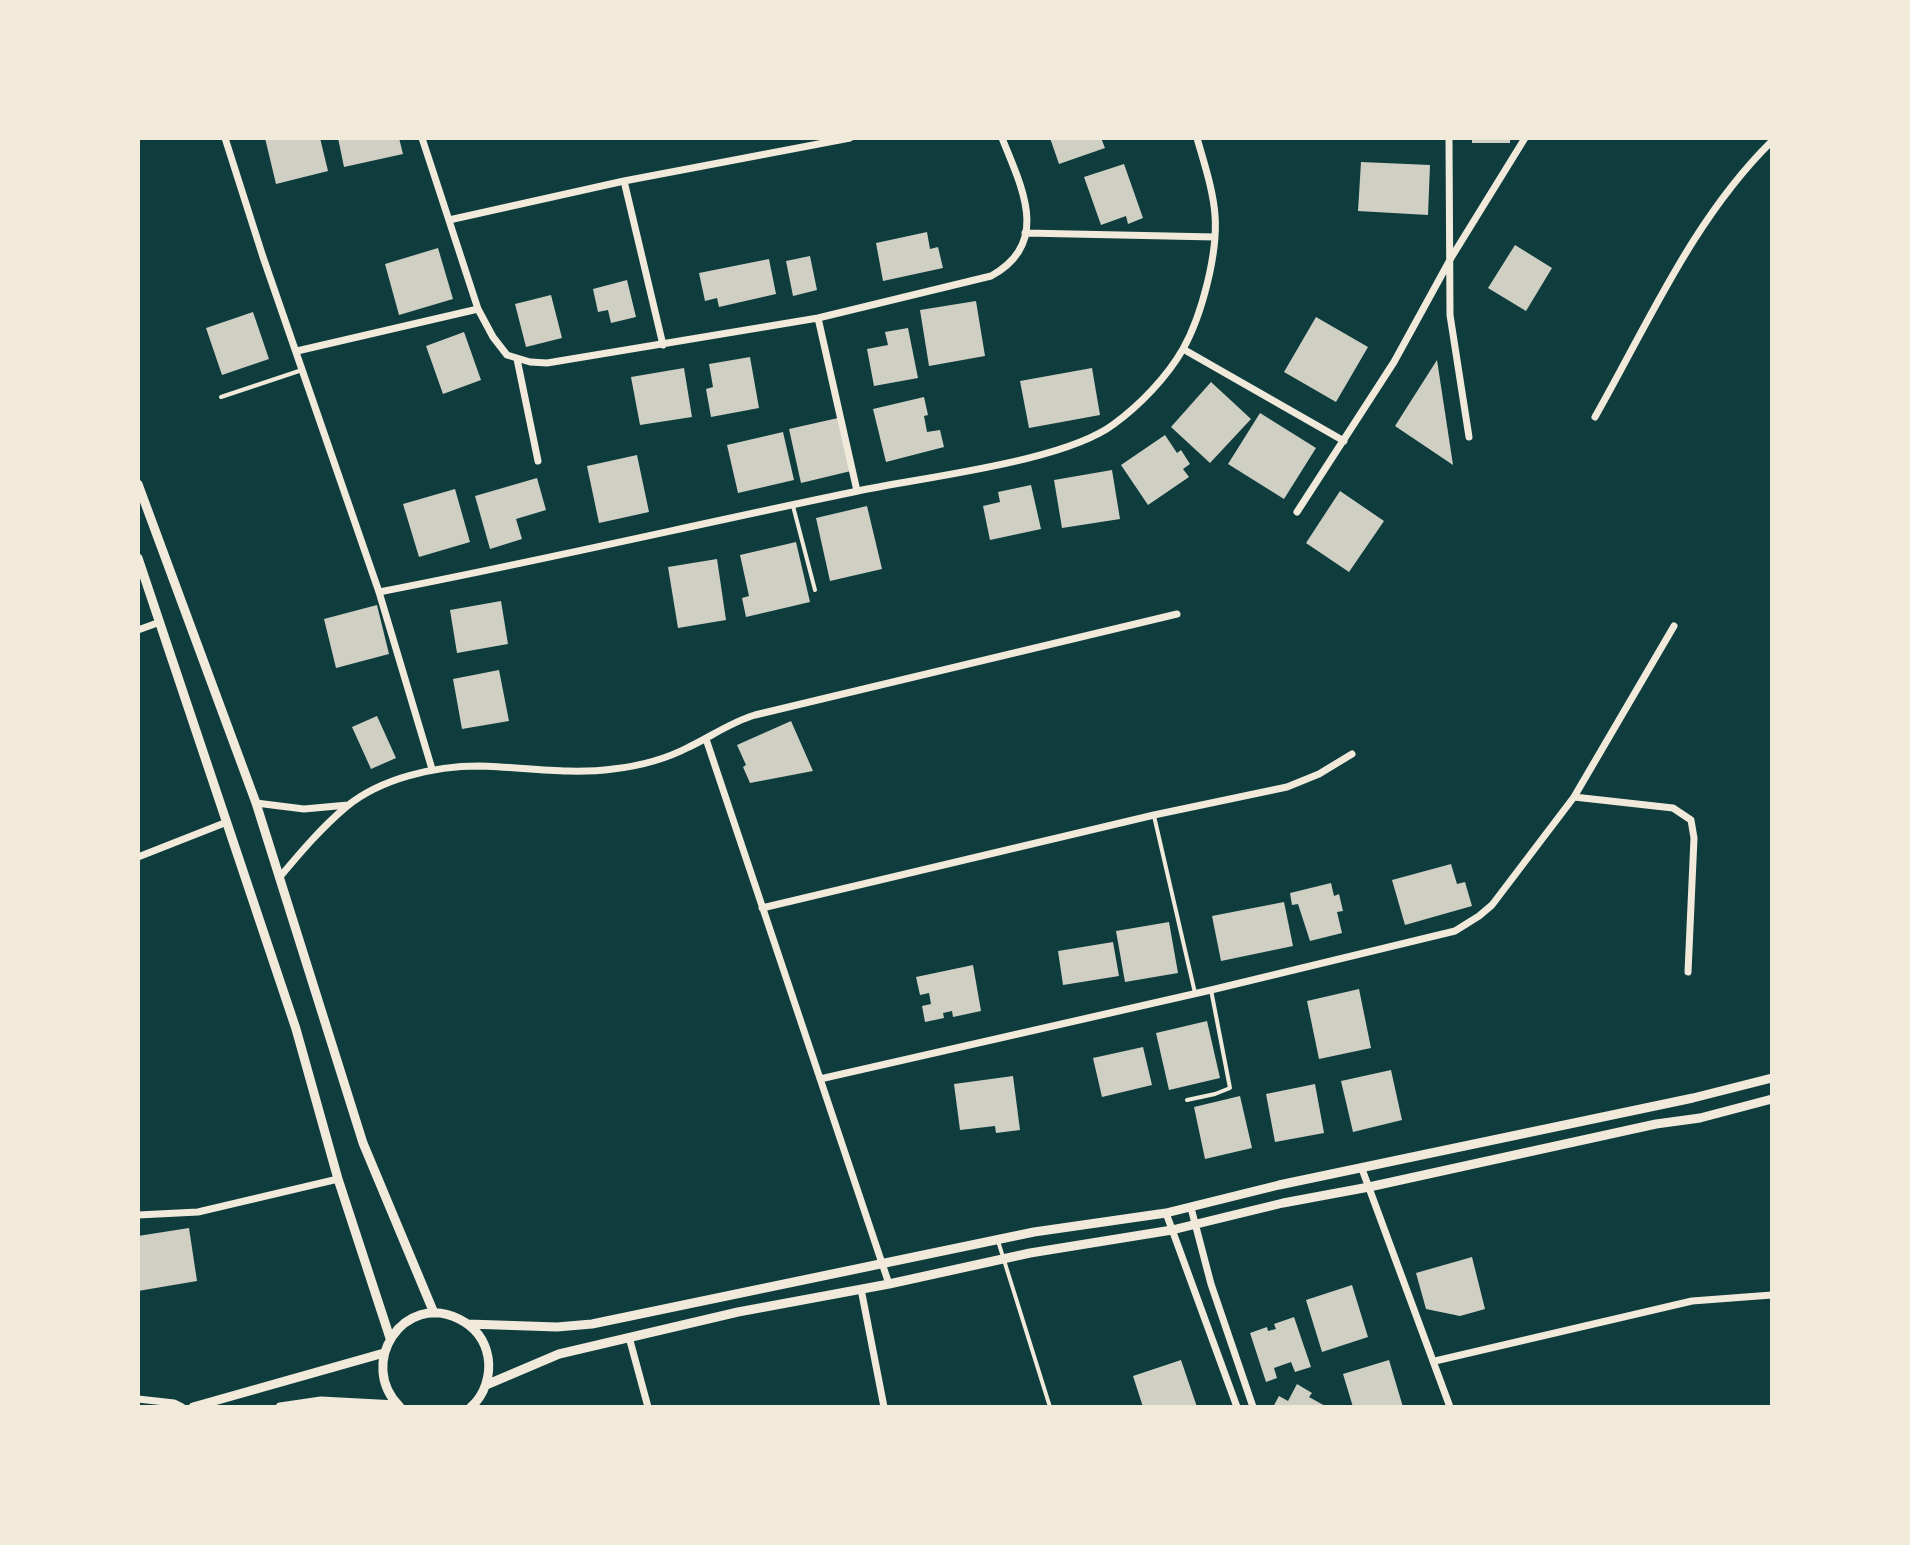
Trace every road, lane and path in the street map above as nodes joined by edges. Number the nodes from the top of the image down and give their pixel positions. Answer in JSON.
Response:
{"nodes":[{"id":1,"x":225,"y":138,"type":"edge"},
{"id":2,"x":422,"y":138,"type":"edge"},
{"id":3,"x":850,"y":138,"type":"edge"},
{"id":4,"x":1002,"y":138,"type":"edge"},
{"id":5,"x":1197,"y":138,"type":"edge"},
{"id":6,"x":1449,"y":138,"type":"edge"},
{"id":7,"x":1525,"y":138,"type":"edge"},
{"id":8,"x":1772,"y":141,"type":"edge"},
{"id":9,"x":624,"y":181,"type":"junction"},
{"id":10,"x":449,"y":220,"type":"junction"},
{"id":11,"x":1025,"y":233,"type":"junction"},
{"id":12,"x":1215,"y":237,"type":"junction"},
{"id":13,"x":1451,"y":258,"type":"junction"},
{"id":14,"x":478,"y":309,"type":"junction"},
{"id":15,"x":818,"y":318,"type":"junction"},
{"id":16,"x":663,"y":345,"type":"junction"},
{"id":17,"x":1183,"y":349,"type":"junction"},
{"id":18,"x":297,"y":351,"type":"junction"},
{"id":19,"x":517,"y":359,"type":"junction"},
{"id":20,"x":302,"y":370,"type":"junction"},
{"id":21,"x":221,"y":397,"type":"dead end"},
{"id":22,"x":1595,"y":417,"type":"dead end"},
{"id":23,"x":1469,"y":437,"type":"dead end"},
{"id":24,"x":1344,"y":441,"type":"junction"},
{"id":25,"x":538,"y":461,"type":"dead end"},
{"id":26,"x":138,"y":484,"type":"edge"},
{"id":27,"x":857,"y":491,"type":"junction"},
{"id":28,"x":793,"y":506,"type":"junction"},
{"id":29,"x":1297,"y":512,"type":"dead end"},
{"id":30,"x":138,"y":558,"type":"edge"},
{"id":31,"x":815,"y":590,"type":"dead end"},
{"id":32,"x":379,"y":592,"type":"junction"},
{"id":33,"x":1177,"y":614,"type":"dead end"},
{"id":34,"x":160,"y":622,"type":"junction"},
{"id":35,"x":1674,"y":626,"type":"dead end"},
{"id":36,"x":138,"y":630,"type":"edge"},
{"id":37,"x":706,"y":739,"type":"junction"},
{"id":38,"x":1352,"y":754,"type":"dead end"},
{"id":39,"x":432,"y":769,"type":"junction"},
{"id":40,"x":1574,"y":797,"type":"junction"},
{"id":41,"x":256,"y":803,"type":"junction"},
{"id":42,"x":348,"y":805,"type":"junction"},
{"id":43,"x":1154,"y":815,"type":"junction"},
{"id":44,"x":227,"y":822,"type":"junction"},
{"id":45,"x":138,"y":857,"type":"edge"},
{"id":46,"x":279,"y":878,"type":"junction"},
{"id":47,"x":762,"y":908,"type":"junction"},
{"id":48,"x":1688,"y":972,"type":"dead end"},
{"id":49,"x":1211,"y":990,"type":"junction"},
{"id":50,"x":1195,"y":993,"type":"junction"},
{"id":51,"x":1772,"y":1078,"type":"edge"},
{"id":52,"x":820,"y":1079,"type":"junction"},
{"id":53,"x":1772,"y":1099,"type":"edge"},
{"id":54,"x":1187,"y":1100,"type":"dead end"},
{"id":55,"x":1362,"y":1169,"type":"junction"},
{"id":56,"x":338,"y":1179,"type":"junction"},
{"id":57,"x":1369,"y":1187,"type":"junction"},
{"id":58,"x":1191,"y":1208,"type":"junction"},
{"id":59,"x":1166,"y":1213,"type":"junction"},
{"id":60,"x":138,"y":1215,"type":"edge"},
{"id":61,"x":1194,"y":1226,"type":"junction"},
{"id":62,"x":1172,"y":1230,"type":"junction"},
{"id":63,"x":997,"y":1239,"type":"junction"},
{"id":64,"x":1003,"y":1259,"type":"junction"},
{"id":65,"x":884,"y":1262,"type":"junction"},
{"id":66,"x":889,"y":1284,"type":"junction"},
{"id":67,"x":861,"y":1289,"type":"junction"},
{"id":68,"x":1772,"y":1295,"type":"edge"},
{"id":69,"x":434,"y":1313,"type":"junction"},
{"id":70,"x":468,"y":1324,"type":"junction"},
{"id":71,"x":629,"y":1337,"type":"junction"},
{"id":72,"x":390,"y":1338,"type":"junction"},
{"id":73,"x":384,"y":1353,"type":"junction"},
{"id":74,"x":1435,"y":1361,"type":"junction"},
{"id":75,"x":486,"y":1385,"type":"junction"},
{"id":76,"x":138,"y":1399,"type":"edge"},
{"id":77,"x":398,"y":1406,"type":"edge"},
{"id":78,"x":475,"y":1406,"type":"edge"},
{"id":79,"x":182,"y":1407,"type":"edge"},
{"id":80,"x":193,"y":1407,"type":"edge"},
{"id":81,"x":280,"y":1407,"type":"edge"},
{"id":82,"x":648,"y":1407,"type":"edge"},
{"id":83,"x":884,"y":1407,"type":"edge"},
{"id":84,"x":1050,"y":1407,"type":"edge"},
{"id":85,"x":1237,"y":1407,"type":"edge"},
{"id":86,"x":1253,"y":1407,"type":"edge"},
{"id":87,"x":1450,"y":1407,"type":"edge"}],
"edges":[{"from":1,"to":18,"type":"street"},
{"from":2,"to":10,"type":"street"},
{"from":3,"to":9,"type":"street"},
{"from":4,"to":11,"type":"street"},
{"from":5,"to":12,"type":"street"},
{"from":6,"to":13,"type":"street"},
{"from":7,"to":13,"type":"street"},
{"from":8,"to":22,"type":"street"},
{"from":9,"to":10,"type":"street"},
{"from":9,"to":16,"type":"street"},
{"from":10,"to":14,"type":"street"},
{"from":11,"to":12,"type":"street"},
{"from":11,"to":15,"type":"street"},
{"from":12,"to":17,"type":"street"},
{"from":13,"to":23,"type":"street"},
{"from":13,"to":24,"type":"street"},
{"from":14,"to":18,"type":"street"},
{"from":14,"to":19,"type":"street"},
{"from":15,"to":16,"type":"street"},
{"from":15,"to":27,"type":"street"},
{"from":16,"to":19,"type":"street"},
{"from":17,"to":24,"type":"street"},
{"from":17,"to":27,"type":"street"},
{"from":18,"to":20,"type":"street"},
{"from":19,"to":25,"type":"street"},
{"from":20,"to":21,"type":"lane"},
{"from":20,"to":32,"type":"street"},
{"from":24,"to":29,"type":"street"},
{"from":26,"to":41,"type":"street"},
{"from":27,"to":28,"type":"street"},
{"from":28,"to":31,"type":"lane"},
{"from":28,"to":32,"type":"street"},
{"from":30,"to":34,"type":"street"},
{"from":32,"to":39,"type":"street"},
{"from":33,"to":37,"type":"street"},
{"from":34,"to":36,"type":"street"},
{"from":34,"to":44,"type":"street"},
{"from":35,"to":40,"type":"street"},
{"from":37,"to":39,"type":"street"},
{"from":37,"to":47,"type":"street"},
{"from":38,"to":43,"type":"street"},
{"from":39,"to":42,"type":"street"},
{"from":40,"to":48,"type":"street"},
{"from":40,"to":49,"type":"street"},
{"from":41,"to":42,"type":"street"},
{"from":41,"to":46,"type":"street"},
{"from":42,"to":46,"type":"street"},
{"from":43,"to":47,"type":"street"},
{"from":43,"to":50,"type":"lane"},
{"from":44,"to":45,"type":"street"},
{"from":44,"to":56,"type":"street"},
{"from":46,"to":69,"type":"street"},
{"from":47,"to":52,"type":"street"},
{"from":49,"to":50,"type":"street"},
{"from":49,"to":54,"type":"lane"},
{"from":50,"to":52,"type":"street"},
{"from":51,"to":55,"type":"street"},
{"from":52,"to":65,"type":"street"},
{"from":53,"to":57,"type":"street"},
{"from":55,"to":57,"type":"street"},
{"from":55,"to":58,"type":"street"},
{"from":56,"to":60,"type":"street"},
{"from":56,"to":72,"type":"street"},
{"from":57,"to":61,"type":"street"},
{"from":57,"to":74,"type":"street"},
{"from":58,"to":59,"type":"street"},
{"from":58,"to":61,"type":"street"},
{"from":59,"to":62,"type":"street"},
{"from":59,"to":63,"type":"street"},
{"from":61,"to":62,"type":"street"},
{"from":61,"to":86,"type":"street"},
{"from":62,"to":64,"type":"street"},
{"from":62,"to":85,"type":"street"},
{"from":63,"to":64,"type":"lane"},
{"from":63,"to":65,"type":"street"},
{"from":64,"to":66,"type":"street"},
{"from":64,"to":84,"type":"lane"},
{"from":65,"to":66,"type":"street"},
{"from":65,"to":70,"type":"street"},
{"from":66,"to":67,"type":"street"},
{"from":67,"to":71,"type":"street"},
{"from":67,"to":83,"type":"street"},
{"from":68,"to":74,"type":"street"},
{"from":69,"to":70,"type":"street"},
{"from":69,"to":72,"type":"street"},
{"from":70,"to":75,"type":"street"},
{"from":71,"to":75,"type":"street"},
{"from":71,"to":82,"type":"street"},
{"from":72,"to":73,"type":"street"},
{"from":73,"to":77,"type":"street"},
{"from":73,"to":80,"type":"street"},
{"from":74,"to":87,"type":"street"},
{"from":75,"to":78,"type":"street"},
{"from":76,"to":79,"type":"street"},
{"from":77,"to":81,"type":"street"}]}
